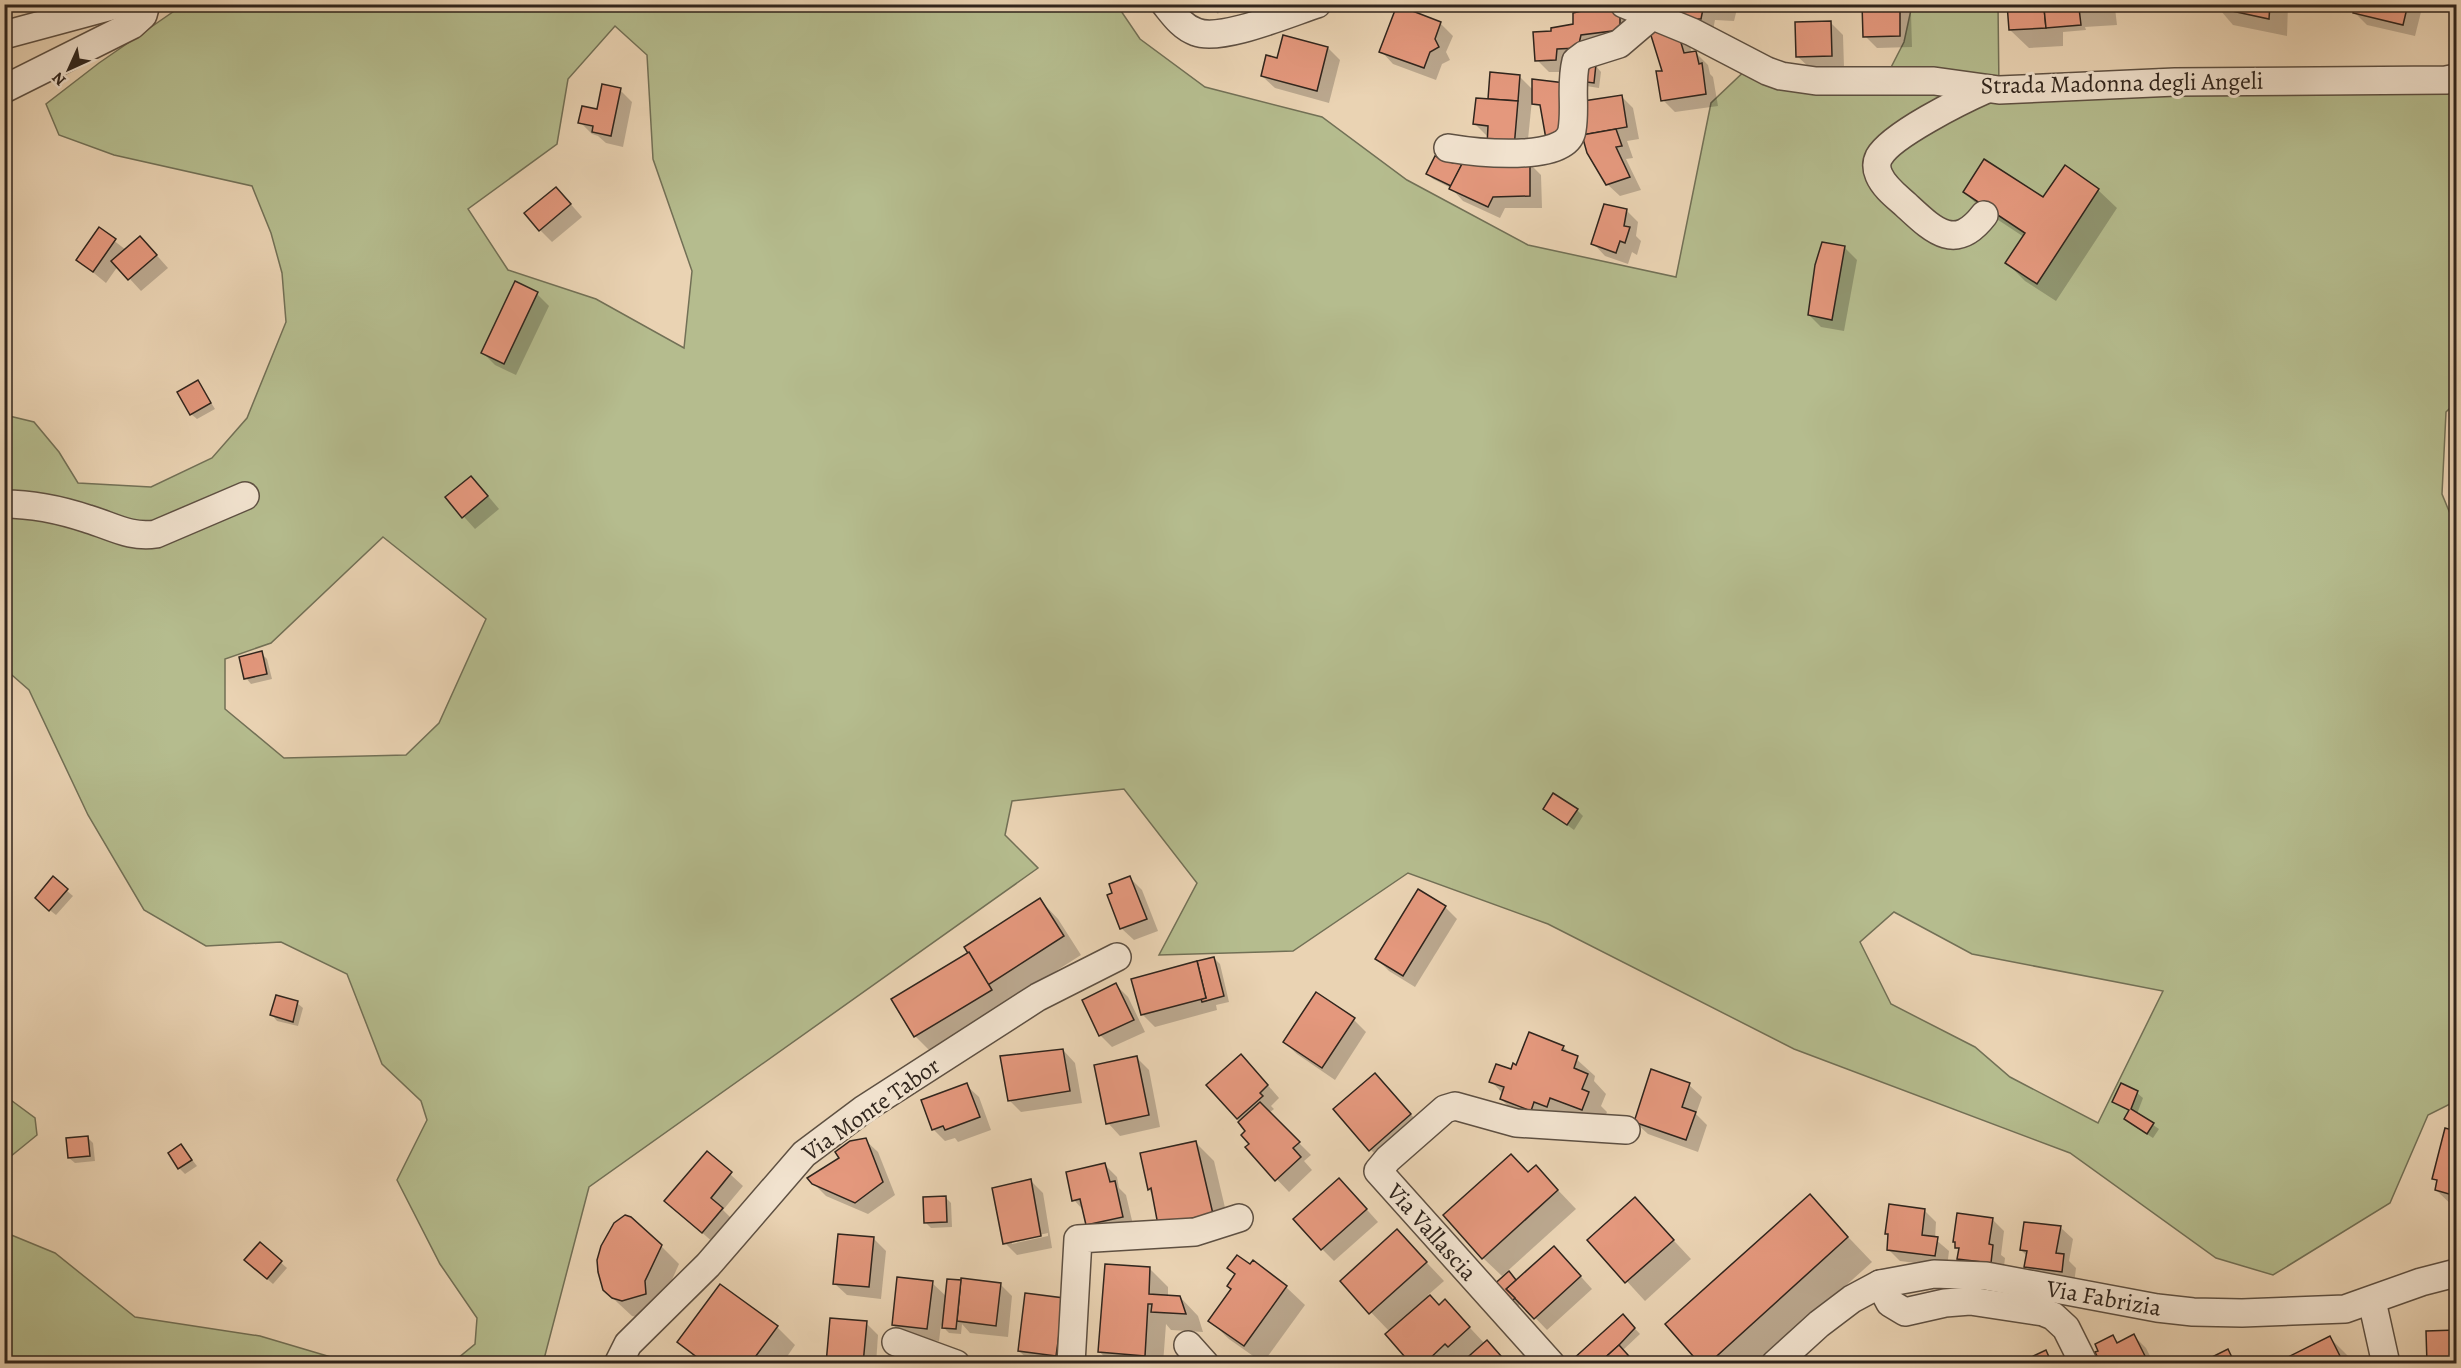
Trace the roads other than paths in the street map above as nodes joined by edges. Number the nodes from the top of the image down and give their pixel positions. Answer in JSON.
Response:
{"nodes":[{"id":1,"x":119,"y":4,"type":"edge"},
{"id":2,"x":146,"y":4,"type":"edge"},
{"id":3,"x":1165,"y":4,"type":"edge"},
{"id":4,"x":1317,"y":4,"type":"edge"},
{"id":5,"x":1624,"y":4,"type":"edge"},
{"id":6,"x":1653,"y":15,"type":"junction"},
{"id":7,"x":4,"y":35,"type":"edge"},
{"id":8,"x":2457,"y":78,"type":"edge"},
{"id":9,"x":1987,"y":88,"type":"junction"},
{"id":10,"x":4,"y":89,"type":"edge"},
{"id":11,"x":1448,"y":148,"type":"dead end"},
{"id":12,"x":1984,"y":215,"type":"dead end"},
{"id":13,"x":245,"y":496,"type":"dead end"},
{"id":14,"x":4,"y":504,"type":"edge"},
{"id":15,"x":1117,"y":957,"type":"dead end"},
{"id":16,"x":1626,"y":1130,"type":"dead end"},
{"id":17,"x":1239,"y":1218,"type":"dead end"},
{"id":18,"x":2457,"y":1273,"type":"edge"},
{"id":19,"x":1880,"y":1284,"type":"junction"},
{"id":20,"x":2372,"y":1300,"type":"junction"},
{"id":21,"x":896,"y":1342,"type":"dead end"},
{"id":22,"x":618,"y":1364,"type":"edge"},
{"id":23,"x":956,"y":1364,"type":"edge"},
{"id":24,"x":1071,"y":1364,"type":"edge"},
{"id":25,"x":1551,"y":1364,"type":"edge"},
{"id":26,"x":1775,"y":1364,"type":"edge"},
{"id":27,"x":2084,"y":1364,"type":"edge"},
{"id":28,"x":2386,"y":1364,"type":"edge"}],
"edges":[{"from":1,"to":7,"type":"street"},
{"from":2,"to":10,"type":"street"},
{"from":3,"to":4,"type":"street"},
{"from":5,"to":6,"type":"street","name":"Strada Madonna degli Angeli"},
{"from":6,"to":9,"type":"street","name":"Strada Madonna degli Angeli"},
{"from":6,"to":11,"type":"street"},
{"from":8,"to":9,"type":"street","name":"Strada Madonna degli Angeli"},
{"from":9,"to":12,"type":"street"},
{"from":13,"to":14,"type":"street"},
{"from":15,"to":22,"type":"street","name":"Via Monte Tabor"},
{"from":16,"to":25,"type":"street","name":"Via Vallascia"},
{"from":17,"to":24,"type":"street"},
{"from":18,"to":20,"type":"street","name":"Via Fabrizia"},
{"from":19,"to":20,"type":"street","name":"Via Fabrizia"},
{"from":19,"to":26,"type":"street","name":"Via Fabrizia"},
{"from":19,"to":27,"type":"street"},
{"from":20,"to":28,"type":"street"},
{"from":21,"to":23,"type":"street"}]}
